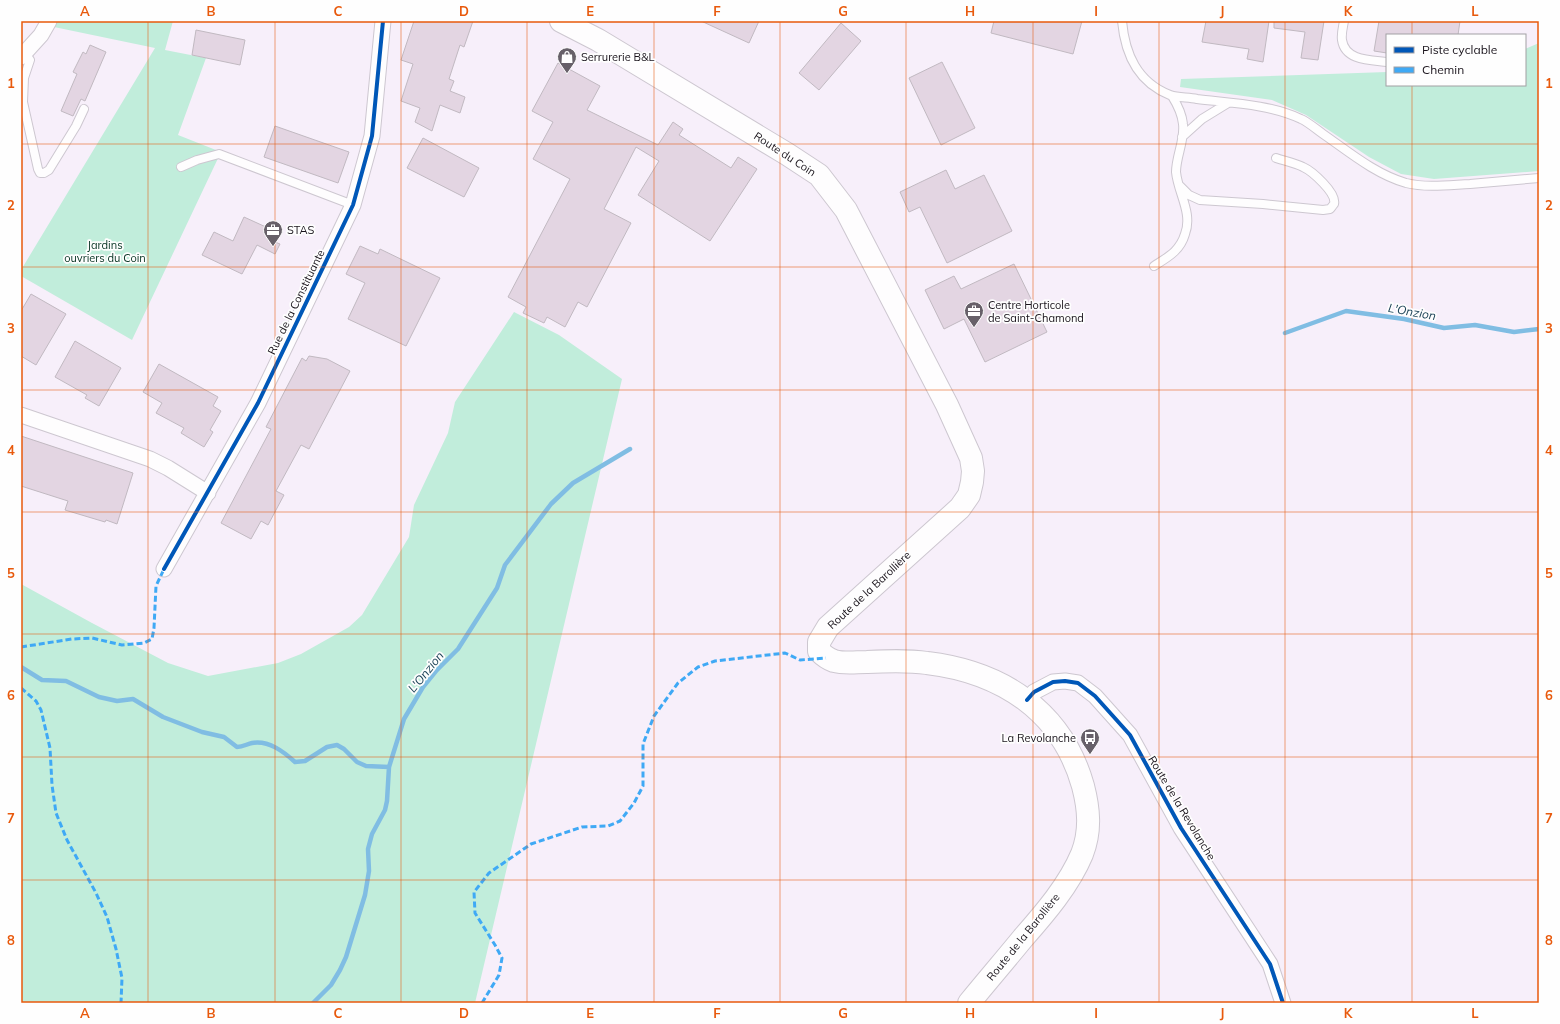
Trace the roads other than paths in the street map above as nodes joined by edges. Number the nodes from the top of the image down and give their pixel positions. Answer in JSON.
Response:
{"nodes":[{"id":1,"x":49,"y":21,"type":"edge"},
{"id":2,"x":383,"y":21,"type":"edge"},
{"id":3,"x":561,"y":21,"type":"edge"},
{"id":4,"x":1122,"y":21,"type":"edge"},
{"id":5,"x":1344,"y":21,"type":"edge"},
{"id":6,"x":23,"y":55,"type":"edge"},
{"id":7,"x":1386,"y":62,"type":"edge"},
{"id":8,"x":1172,"y":96,"type":"junction"},
{"id":9,"x":1228,"y":103,"type":"junction"},
{"id":10,"x":84,"y":109,"type":"dead end"},
{"id":11,"x":1182,"y":137,"type":"junction"},
{"id":12,"x":1276,"y":158,"type":"dead end"},
{"id":13,"x":180,"y":167,"type":"dead end"},
{"id":14,"x":1539,"y":178,"type":"edge"},
{"id":15,"x":1180,"y":186,"type":"junction"},
{"id":16,"x":353,"y":205,"type":"junction"},
{"id":17,"x":1154,"y":266,"type":"dead end"},
{"id":18,"x":949,"y":410,"type":"joint"},
{"id":19,"x":21,"y":415,"type":"edge"},
{"id":20,"x":208,"y":493,"type":"junction"},
{"id":21,"x":164,"y":570,"type":"dead end"},
{"id":22,"x":1027,"y":700,"type":"junction"},
{"id":23,"x":969,"y":1003,"type":"edge"},
{"id":24,"x":1283,"y":1003,"type":"edge"}],
"edges":[{"from":1,"to":6,"type":"street"},
{"from":2,"to":16,"type":"street","name":"Rue de la Constituante"},
{"from":3,"to":18,"type":"main road","name":"Route du Coin"},
{"from":4,"to":8,"type":"lane"},
{"from":5,"to":7,"type":"lane"},
{"from":6,"to":10,"type":"lane"},
{"from":8,"to":9,"type":"lane"},
{"from":8,"to":11,"type":"lane"},
{"from":9,"to":11,"type":"lane"},
{"from":9,"to":14,"type":"lane"},
{"from":11,"to":15,"type":"lane"},
{"from":12,"to":15,"type":"lane"},
{"from":13,"to":16,"type":"lane"},
{"from":15,"to":17,"type":"lane"},
{"from":16,"to":20,"type":"street","name":"Rue de la Constituante"},
{"from":18,"to":22,"type":"main road","name":"Route de la Barollière"},
{"from":19,"to":20,"type":"street"},
{"from":20,"to":21,"type":"street","name":"Rue de la Constituante"},
{"from":22,"to":23,"type":"main road","name":"Route de la Barollière"},
{"from":22,"to":24,"type":"street","name":"Route de la Revolanche"}]}
